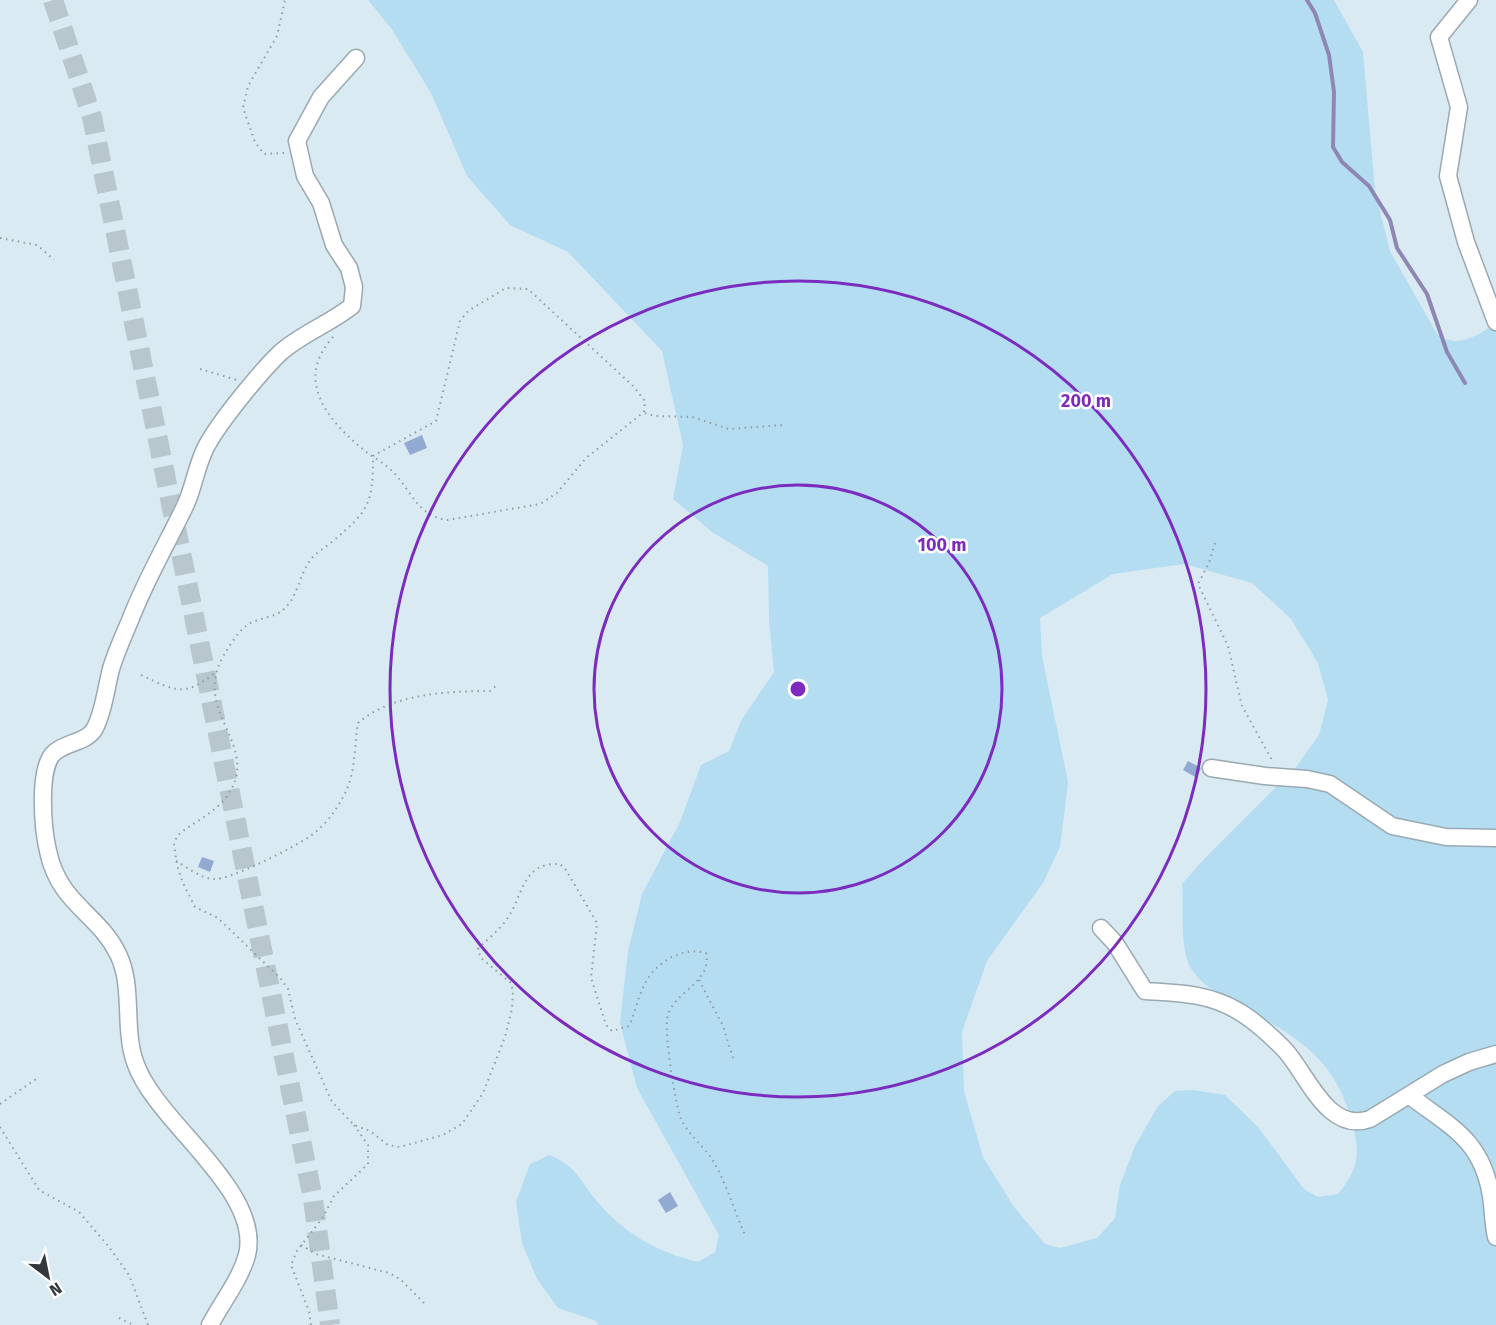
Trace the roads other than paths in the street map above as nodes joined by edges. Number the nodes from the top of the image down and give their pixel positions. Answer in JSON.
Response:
{"nodes":[{"id":1,"x":1469,"y":0,"type":"edge"},
{"id":2,"x":356,"y":58,"type":"dead end"},
{"id":3,"x":1496,"y":322,"type":"edge"},
{"id":4,"x":1211,"y":768,"type":"dead end"},
{"id":5,"x":1496,"y":838,"type":"edge"},
{"id":6,"x":1101,"y":928,"type":"dead end"},
{"id":7,"x":1496,"y":1054,"type":"edge"},
{"id":8,"x":1410,"y":1096,"type":"junction"},
{"id":9,"x":1496,"y":1237,"type":"edge"},
{"id":10,"x":210,"y":1325,"type":"edge"}],
"edges":[{"from":1,"to":3,"type":"street"},
{"from":2,"to":10,"type":"street"},
{"from":4,"to":5,"type":"street"},
{"from":6,"to":8,"type":"street"},
{"from":7,"to":8,"type":"street"},
{"from":8,"to":9,"type":"street"}]}
